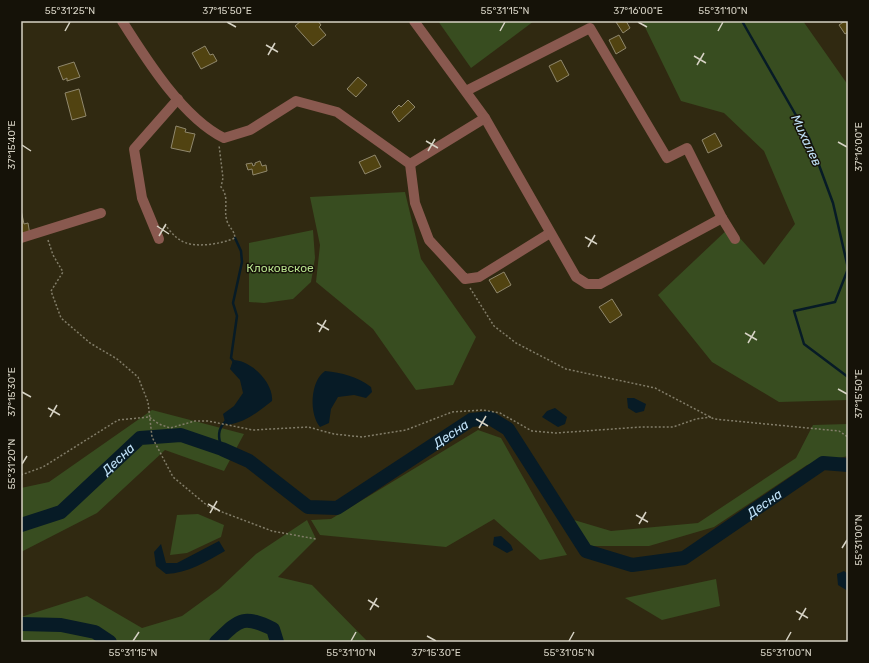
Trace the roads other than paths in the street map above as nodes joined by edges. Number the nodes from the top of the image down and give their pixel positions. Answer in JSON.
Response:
{"nodes":[{"id":1,"x":122,"y":21,"type":"edge"},
{"id":2,"x":414,"y":21,"type":"edge"},
{"id":3,"x":466,"y":91,"type":"junction"},
{"id":4,"x":178,"y":99,"type":"junction"},
{"id":5,"x":485,"y":118,"type":"junction"},
{"id":6,"x":410,"y":164,"type":"junction"},
{"id":7,"x":101,"y":213,"type":"dead end"},
{"id":8,"x":722,"y":218,"type":"junction"},
{"id":9,"x":550,"y":233,"type":"junction"},
{"id":10,"x":21,"y":238,"type":"edge"},
{"id":11,"x":159,"y":238,"type":"dead end"},
{"id":12,"x":736,"y":239,"type":"dead end"}],
"edges":[{"from":1,"to":4,"type":"street"},
{"from":2,"to":3,"type":"street"},
{"from":3,"to":5,"type":"street"},
{"from":3,"to":8,"type":"street"},
{"from":4,"to":6,"type":"street"},
{"from":4,"to":11,"type":"street"},
{"from":5,"to":6,"type":"street"},
{"from":5,"to":9,"type":"street"},
{"from":6,"to":9,"type":"street"},
{"from":7,"to":10,"type":"street"},
{"from":8,"to":9,"type":"street"},
{"from":8,"to":12,"type":"street"}]}
